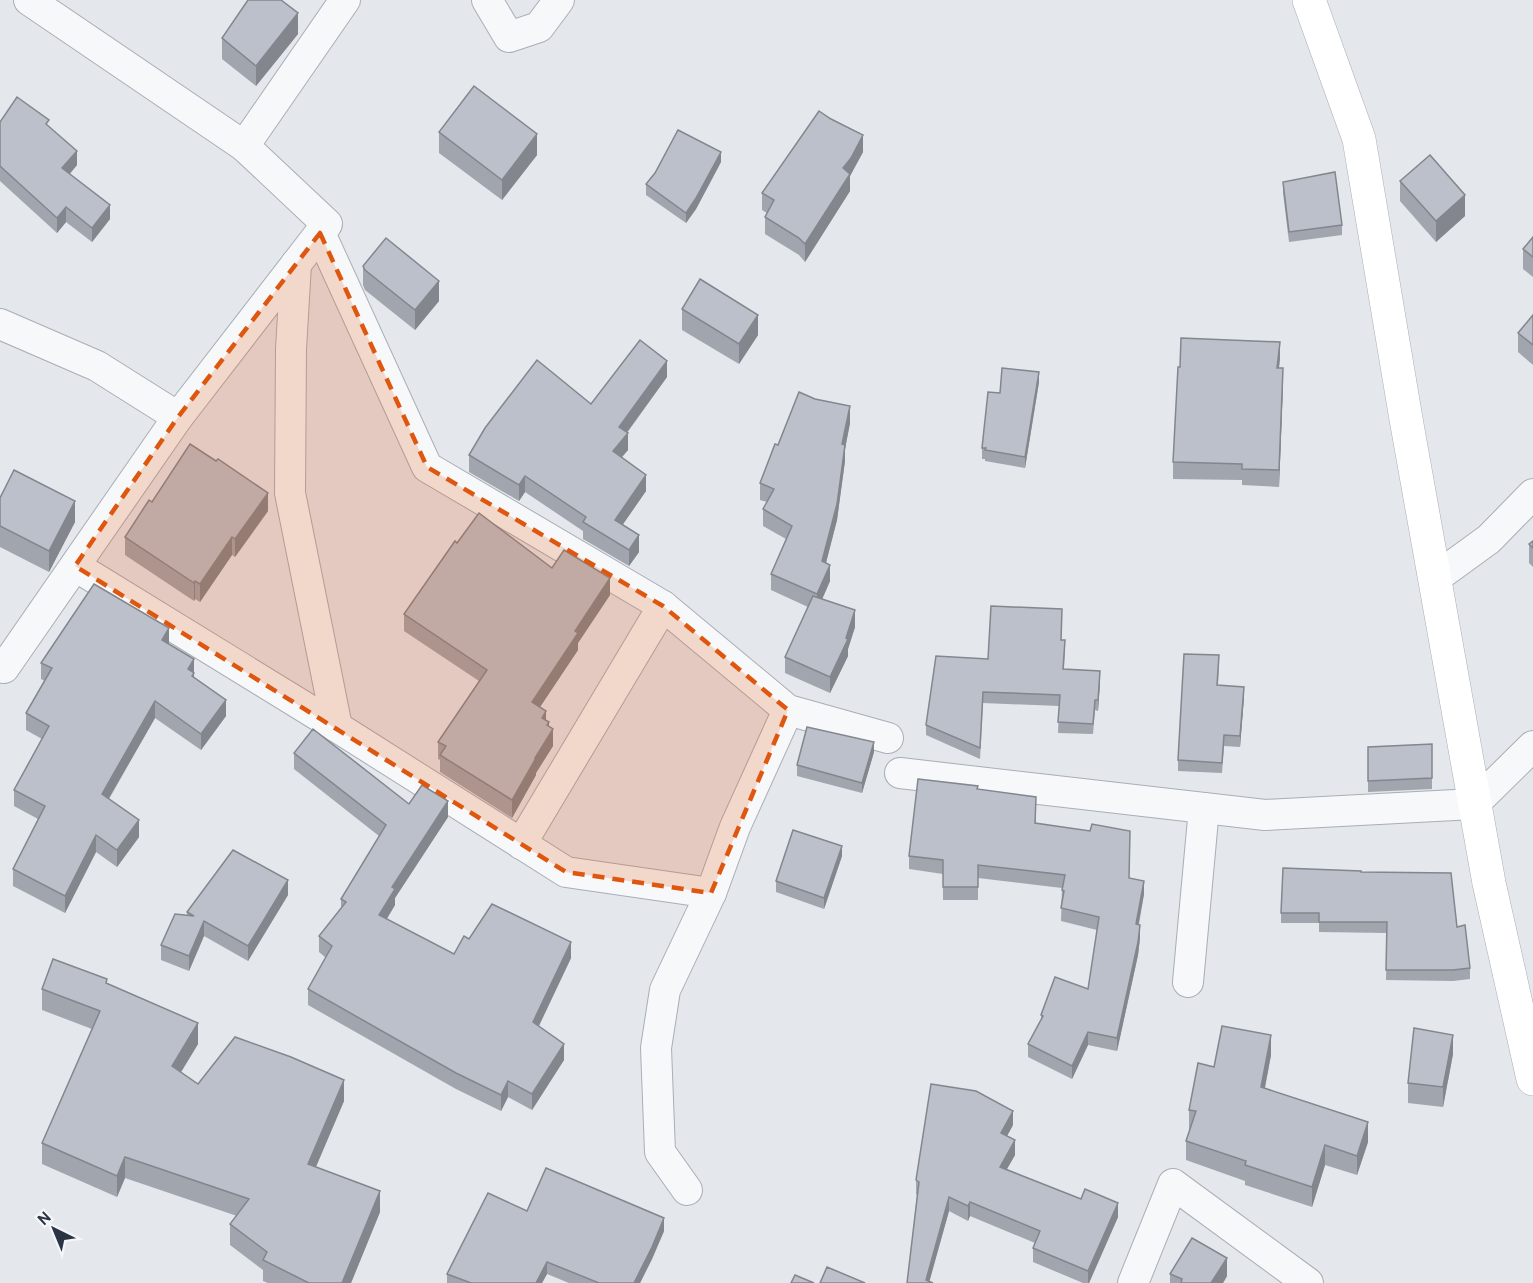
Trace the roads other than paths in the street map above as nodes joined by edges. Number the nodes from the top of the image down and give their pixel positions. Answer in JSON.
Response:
{"nodes":[{"id":1,"x":29,"y":0,"type":"edge"},
{"id":2,"x":345,"y":0,"type":"edge"},
{"id":3,"x":487,"y":0,"type":"edge"},
{"id":4,"x":559,"y":0,"type":"edge"},
{"id":5,"x":1309,"y":0,"type":"edge"},
{"id":6,"x":244,"y":146,"type":"junction"},
{"id":7,"x":320,"y":233,"type":"junction"},
{"id":8,"x":296,"y":264,"type":"junction"},
{"id":9,"x":0,"y":324,"type":"edge"},
{"id":10,"x":178,"y":417,"type":"junction"},
{"id":11,"x":1533,"y":494,"type":"edge"},
{"id":12,"x":75,"y":566,"type":"junction"},
{"id":13,"x":1434,"y":579,"type":"junction"},
{"id":14,"x":663,"y":606,"type":"junction"},
{"id":15,"x":0,"y":666,"type":"edge"},
{"id":16,"x":788,"y":710,"type":"junction"},
{"id":17,"x":337,"y":727,"type":"junction"},
{"id":18,"x":888,"y":738,"type":"dead end"},
{"id":19,"x":1533,"y":746,"type":"edge"},
{"id":20,"x":900,"y":773,"type":"dead end"},
{"id":21,"x":1474,"y":804,"type":"junction"},
{"id":22,"x":1204,"y":808,"type":"junction"},
{"id":23,"x":521,"y":844,"type":"junction"},
{"id":24,"x":711,"y":893,"type":"junction"},
{"id":25,"x":1188,"y":982,"type":"dead end"},
{"id":26,"x":1533,"y":1079,"type":"edge"},
{"id":27,"x":687,"y":1190,"type":"dead end"},
{"id":28,"x":1133,"y":1283,"type":"edge"},
{"id":29,"x":1308,"y":1283,"type":"edge"}],
"edges":[{"from":1,"to":6,"type":"street"},
{"from":2,"to":6,"type":"street"},
{"from":3,"to":4,"type":"street"},
{"from":5,"to":13,"type":"street"},
{"from":6,"to":7,"type":"street"},
{"from":7,"to":8,"type":"street"},
{"from":7,"to":14,"type":"street"},
{"from":8,"to":10,"type":"street"},
{"from":8,"to":17,"type":"street"},
{"from":9,"to":10,"type":"street"},
{"from":10,"to":12,"type":"street"},
{"from":11,"to":13,"type":"street"},
{"from":12,"to":15,"type":"street"},
{"from":12,"to":17,"type":"street"},
{"from":13,"to":21,"type":"street"},
{"from":14,"to":16,"type":"street"},
{"from":14,"to":23,"type":"street"},
{"from":16,"to":18,"type":"street"},
{"from":16,"to":24,"type":"street"},
{"from":17,"to":23,"type":"street"},
{"from":19,"to":21,"type":"street"},
{"from":20,"to":22,"type":"street"},
{"from":21,"to":22,"type":"street"},
{"from":21,"to":26,"type":"street"},
{"from":22,"to":25,"type":"street"},
{"from":23,"to":24,"type":"street"},
{"from":24,"to":27,"type":"street"},
{"from":28,"to":29,"type":"street"}]}
